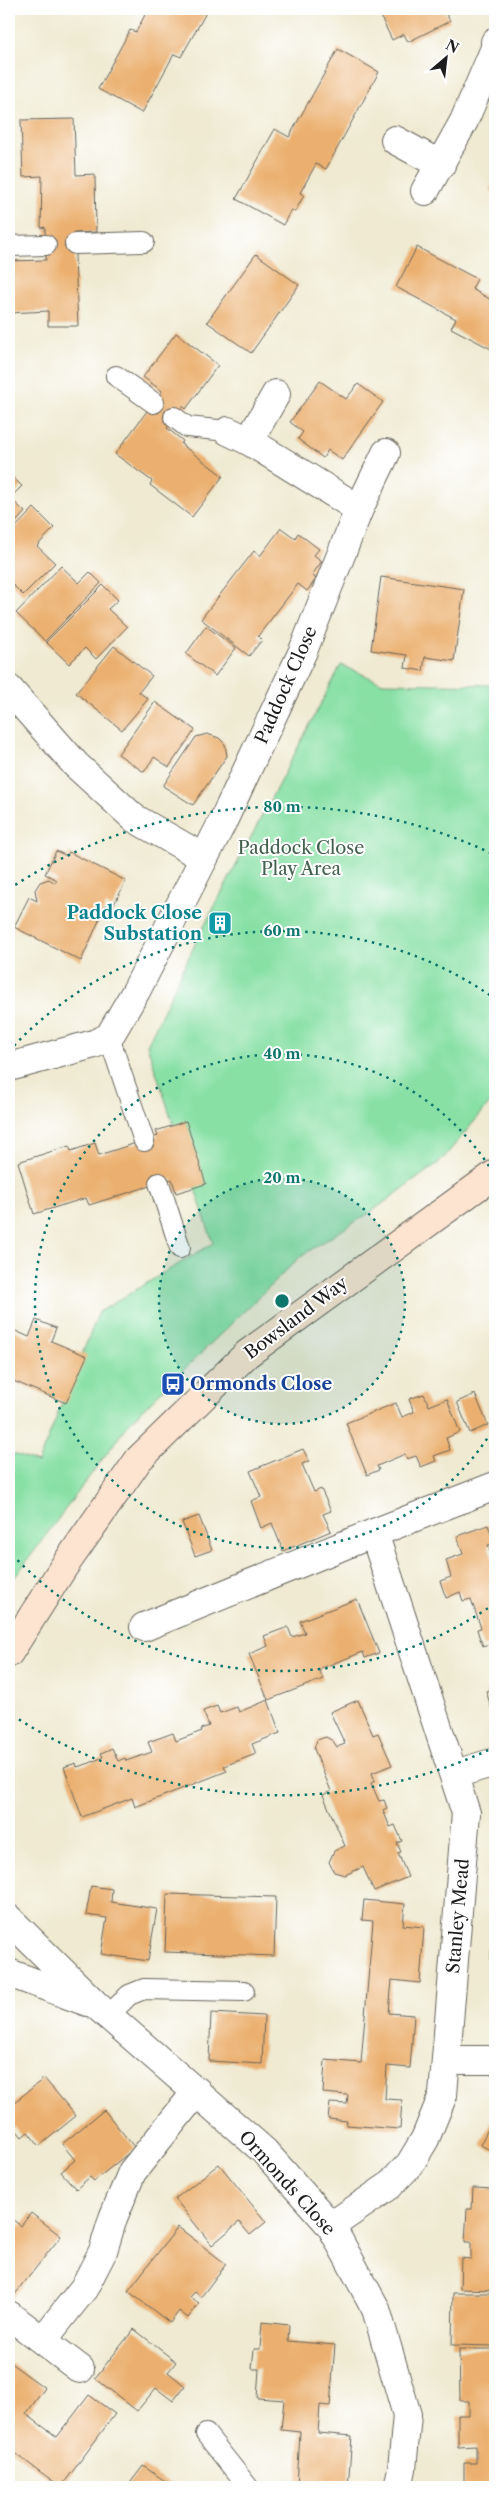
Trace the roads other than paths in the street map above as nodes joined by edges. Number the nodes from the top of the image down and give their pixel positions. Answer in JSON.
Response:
{"nodes":[{"id":1,"x":495,"y":42,"type":"edge"},
{"id":2,"x":395,"y":140,"type":"dead end"},
{"id":3,"x":441,"y":165,"type":"junction"},
{"id":4,"x":425,"y":192,"type":"dead end"},
{"id":5,"x":144,"y":242,"type":"dead end"},
{"id":6,"x":75,"y":244,"type":"dead end"},
{"id":7,"x":46,"y":245,"type":"dead end"},
{"id":8,"x":9,"y":246,"type":"edge"},
{"id":9,"x":116,"y":376,"type":"dead end"},
{"id":10,"x":276,"y":394,"type":"dead end"},
{"id":11,"x":154,"y":402,"type":"dead end"},
{"id":12,"x":174,"y":417,"type":"dead end"},
{"id":13,"x":239,"y":436,"type":"junction"},
{"id":14,"x":386,"y":453,"type":"dead end"},
{"id":15,"x":359,"y":509,"type":"junction"},
{"id":16,"x":9,"y":688,"type":"edge"},
{"id":17,"x":204,"y":858,"type":"junction"},
{"id":18,"x":109,"y":1037,"type":"junction"},
{"id":19,"x":9,"y":1067,"type":"edge"},
{"id":20,"x":144,"y":1141,"type":"dead end"},
{"id":21,"x":492,"y":1174,"type":"edge"},
{"id":22,"x":159,"y":1183,"type":"dead end"},
{"id":23,"x":180,"y":1248,"type":"dead end"},
{"id":24,"x":495,"y":1486,"type":"edge"},
{"id":25,"x":374,"y":1533,"type":"junction"},
{"id":26,"x":144,"y":1627,"type":"dead end"},
{"id":27,"x":9,"y":1653,"type":"edge"},
{"id":28,"x":495,"y":1762,"type":"edge"},
{"id":29,"x":455,"y":1774,"type":"junction"},
{"id":30,"x":9,"y":1919,"type":"edge"},
{"id":31,"x":9,"y":1973,"type":"edge"},
{"id":32,"x":244,"y":1991,"type":"dead end"},
{"id":33,"x":102,"y":2010,"type":"junction"},
{"id":34,"x":447,"y":2060,"type":"junction"},
{"id":35,"x":495,"y":2060,"type":"edge"},
{"id":36,"x":196,"y":2091,"type":"junction"},
{"id":37,"x":332,"y":2226,"type":"junction"},
{"id":38,"x":9,"y":2315,"type":"edge"},
{"id":39,"x":43,"y":2340,"type":"junction"},
{"id":40,"x":80,"y":2369,"type":"dead end"},
{"id":41,"x":206,"y":2434,"type":"dead end"},
{"id":42,"x":248,"y":2487,"type":"edge"},
{"id":43,"x":398,"y":2487,"type":"edge"}],
"edges":[{"from":1,"to":3,"type":"street"},
{"from":2,"to":3,"type":"street"},
{"from":3,"to":4,"type":"street"},
{"from":5,"to":6,"type":"lane"},
{"from":7,"to":8,"type":"lane"},
{"from":9,"to":11,"type":"lane"},
{"from":10,"to":13,"type":"street"},
{"from":12,"to":13,"type":"lane"},
{"from":13,"to":15,"type":"street"},
{"from":14,"to":15,"type":"street","name":"Paddock Close"},
{"from":15,"to":17,"type":"street","name":"Paddock Close"},
{"from":16,"to":17,"type":"street"},
{"from":17,"to":18,"type":"street","name":"Paddock Close"},
{"from":18,"to":19,"type":"street"},
{"from":18,"to":20,"type":"lane"},
{"from":21,"to":27,"type":"street","name":"Bowsland Way"},
{"from":22,"to":23,"type":"lane"},
{"from":24,"to":25,"type":"street"},
{"from":25,"to":26,"type":"street"},
{"from":25,"to":29,"type":"street","name":"Stanley Mead"},
{"from":28,"to":29,"type":"street"},
{"from":29,"to":34,"type":"street","name":"Stanley Mead"},
{"from":30,"to":33,"type":"street","name":"Ormonds Close"},
{"from":31,"to":33,"type":"street","name":"Ormonds Close"},
{"from":32,"to":33,"type":"lane"},
{"from":33,"to":36,"type":"street","name":"Ormonds Close"},
{"from":34,"to":35,"type":"street"},
{"from":34,"to":37,"type":"street","name":"Stanley Mead"},
{"from":36,"to":37,"type":"street","name":"Ormonds Close"},
{"from":36,"to":39,"type":"street"},
{"from":37,"to":43,"type":"street","name":"Ormonds Close"},
{"from":38,"to":39,"type":"street"},
{"from":39,"to":40,"type":"street"},
{"from":41,"to":42,"type":"lane"}]}
